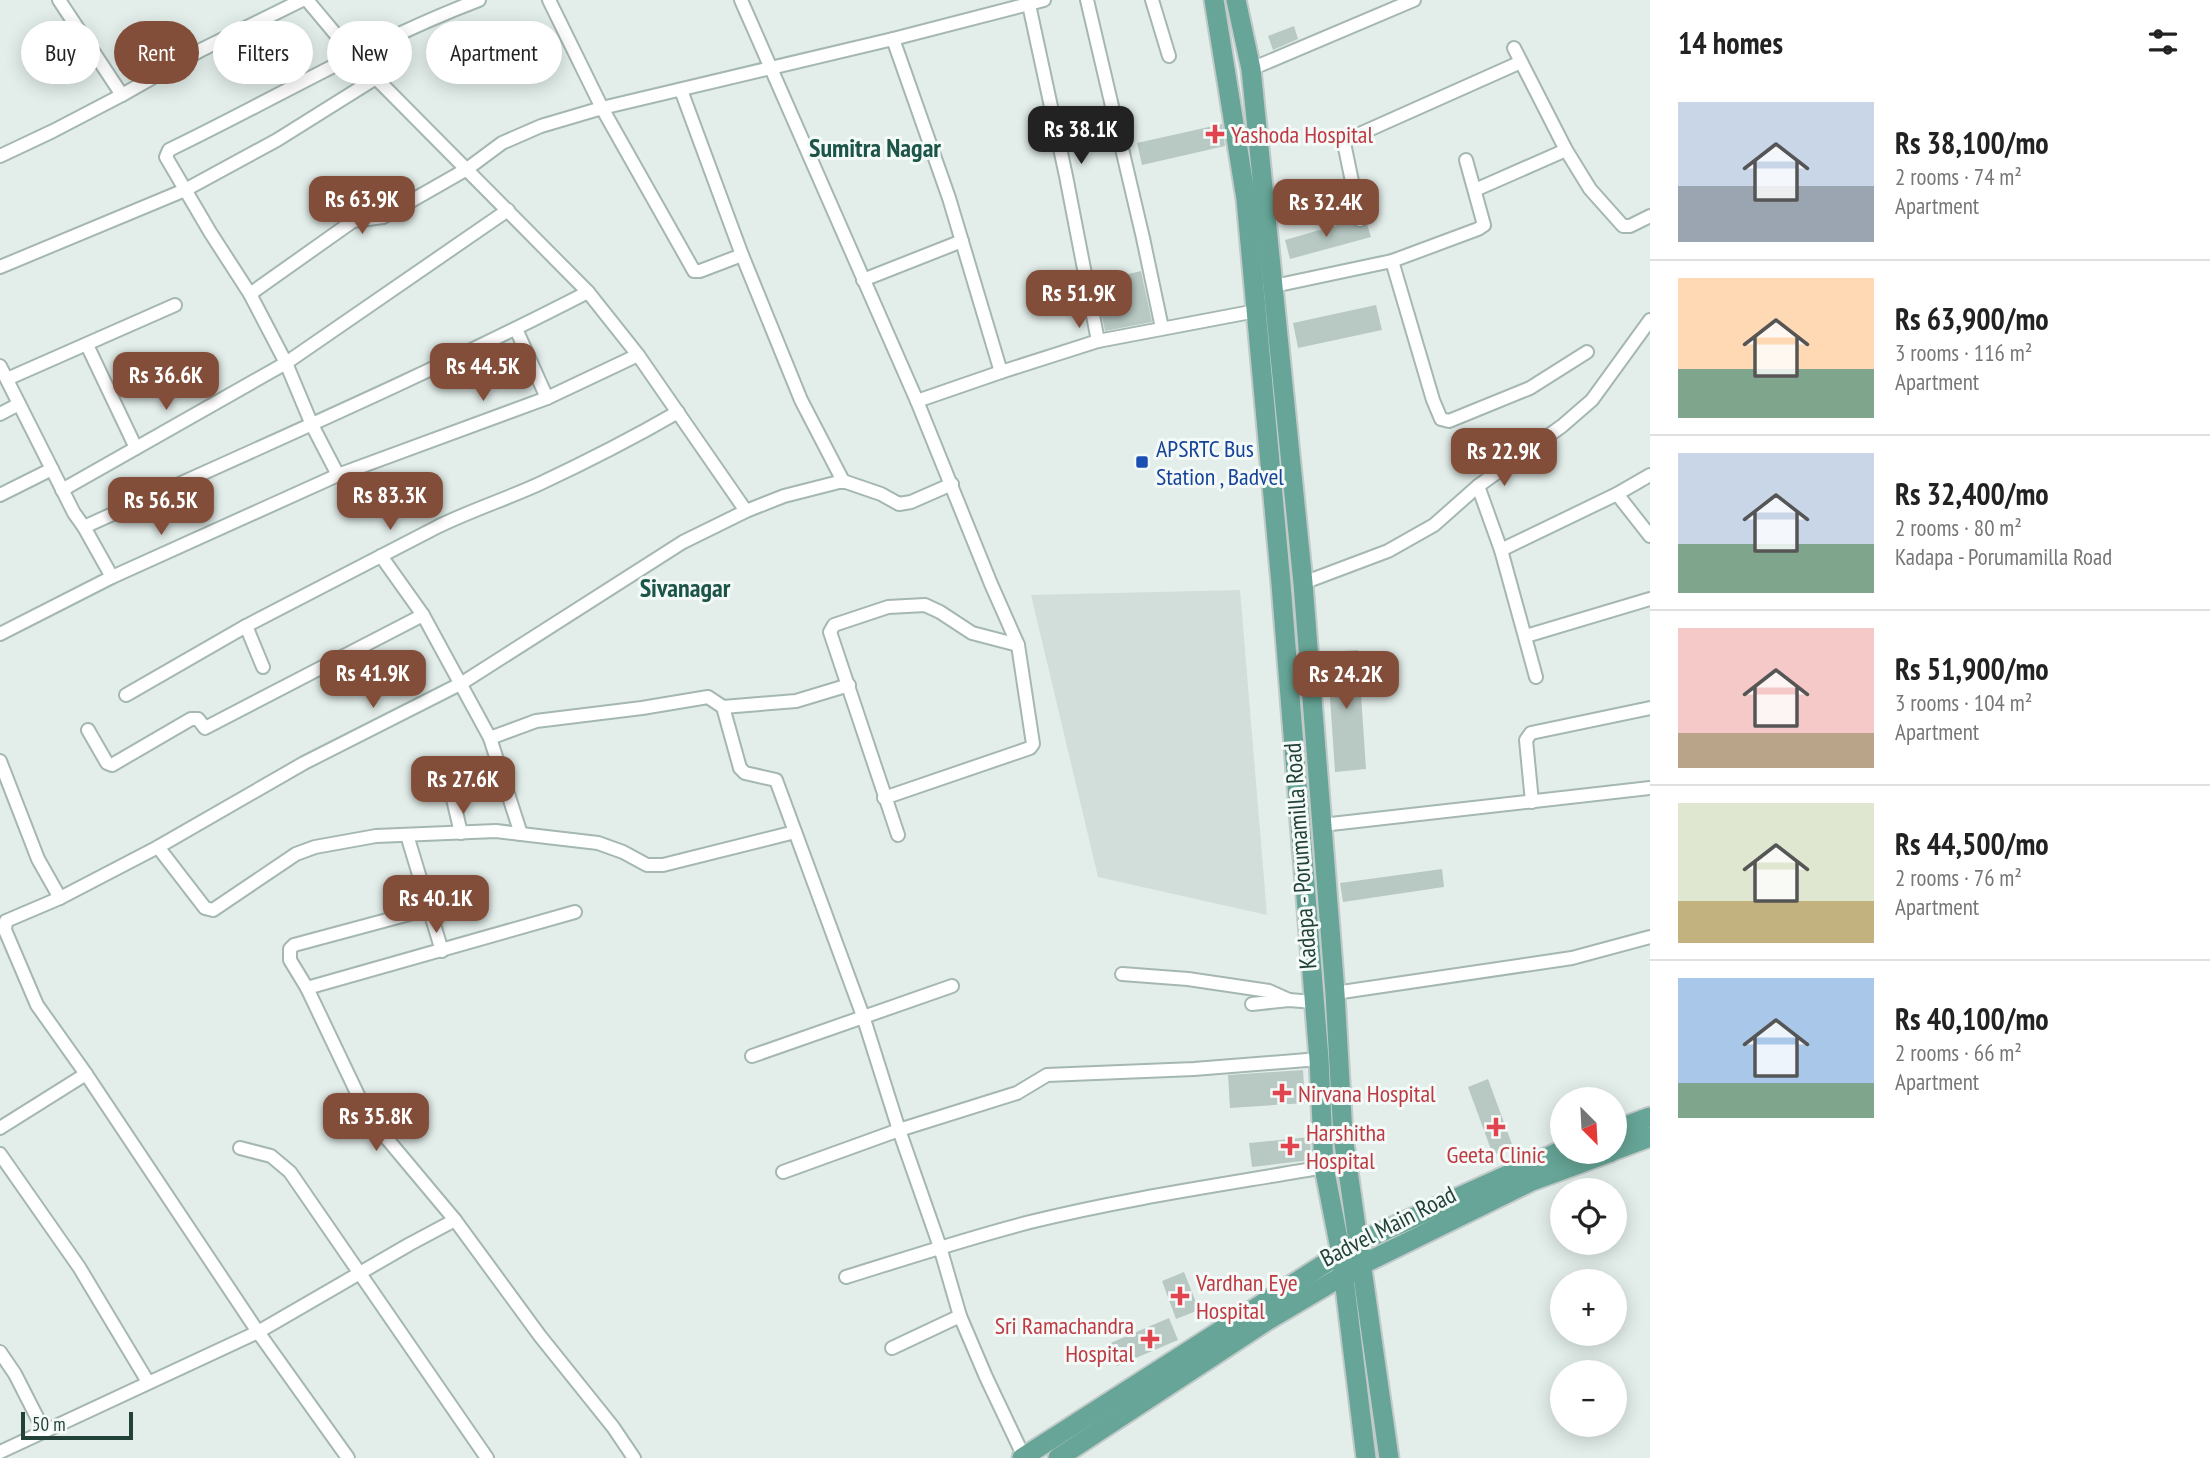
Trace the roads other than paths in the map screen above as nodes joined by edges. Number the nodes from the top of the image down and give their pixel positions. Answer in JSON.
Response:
{"nodes":[{"id":1,"x":59,"y":0,"type":"edge"},
{"id":2,"x":304,"y":0,"type":"edge"},
{"id":3,"x":479,"y":0,"type":"edge"},
{"id":4,"x":549,"y":0,"type":"edge"},
{"id":5,"x":741,"y":0,"type":"edge"},
{"id":6,"x":1044,"y":0,"type":"edge"},
{"id":7,"x":1087,"y":0,"type":"edge"},
{"id":8,"x":1152,"y":0,"type":"edge"},
{"id":9,"x":1214,"y":0,"type":"edge"},
{"id":10,"x":1236,"y":0,"type":"edge"},
{"id":11,"x":1414,"y":0,"type":"edge"},
{"id":12,"x":1029,"y":2,"type":"edge"},
{"id":13,"x":327,"y":26,"type":"edge"},
{"id":14,"x":412,"y":28,"type":"edge"},
{"id":15,"x":893,"y":39,"type":"junction"},
{"id":16,"x":1514,"y":48,"type":"dead end"},
{"id":17,"x":1169,"y":57,"type":"dead end"},
{"id":18,"x":1521,"y":62,"type":"junction"},
{"id":19,"x":770,"y":67,"type":"junction"},
{"id":20,"x":327,"y":68,"type":"edge"},
{"id":21,"x":1251,"y":69,"type":"junction"},
{"id":22,"x":366,"y":84,"type":"edge"},
{"id":23,"x":382,"y":84,"type":"edge"},
{"id":24,"x":681,"y":90,"type":"junction"},
{"id":25,"x":122,"y":95,"type":"junction"},
{"id":26,"x":602,"y":108,"type":"junction"},
{"id":27,"x":1566,"y":150,"type":"junction"},
{"id":28,"x":0,"y":156,"type":"edge"},
{"id":29,"x":1466,"y":160,"type":"dead end"},
{"id":30,"x":467,"y":169,"type":"junction"},
{"id":31,"x":185,"y":190,"type":"junction"},
{"id":32,"x":1475,"y":190,"type":"junction"},
{"id":33,"x":508,"y":210,"type":"junction"},
{"id":34,"x":1650,"y":216,"type":"edge"},
{"id":35,"x":1360,"y":220,"type":"dead end"},
{"id":36,"x":962,"y":240,"type":"junction"},
{"id":37,"x":742,"y":255,"type":"junction"},
{"id":38,"x":1392,"y":261,"type":"junction"},
{"id":39,"x":0,"y":267,"type":"edge"},
{"id":40,"x":863,"y":280,"type":"junction"},
{"id":41,"x":1274,"y":286,"type":"junction"},
{"id":42,"x":588,"y":292,"type":"junction"},
{"id":43,"x":250,"y":294,"type":"junction"},
{"id":44,"x":175,"y":305,"type":"dead end"},
{"id":45,"x":1256,"y":311,"type":"junction"},
{"id":46,"x":1650,"y":320,"type":"edge"},
{"id":47,"x":1162,"y":328,"type":"junction"},
{"id":48,"x":516,"y":329,"type":"junction"},
{"id":49,"x":1098,"y":341,"type":"junction"},
{"id":50,"x":87,"y":345,"type":"junction"},
{"id":51,"x":1587,"y":352,"type":"dead end"},
{"id":52,"x":638,"y":355,"type":"junction"},
{"id":53,"x":286,"y":363,"type":"junction"},
{"id":54,"x":0,"y":366,"type":"edge"},
{"id":55,"x":1001,"y":372,"type":"junction"},
{"id":56,"x":6,"y":379,"type":"junction"},
{"id":57,"x":547,"y":398,"type":"junction"},
{"id":58,"x":917,"y":401,"type":"junction"},
{"id":59,"x":19,"y":404,"type":"junction"},
{"id":60,"x":678,"y":412,"type":"junction"},
{"id":61,"x":0,"y":414,"type":"edge"},
{"id":62,"x":312,"y":425,"type":"junction"},
{"id":63,"x":136,"y":448,"type":"junction"},
{"id":64,"x":52,"y":469,"type":"junction"},
{"id":65,"x":338,"y":475,"type":"junction"},
{"id":66,"x":1650,"y":475,"type":"edge"},
{"id":67,"x":844,"y":481,"type":"junction"},
{"id":68,"x":952,"y":484,"type":"junction"},
{"id":69,"x":1478,"y":486,"type":"junction"},
{"id":70,"x":62,"y":490,"type":"junction"},
{"id":71,"x":0,"y":495,"type":"edge"},
{"id":72,"x":1617,"y":495,"type":"junction"},
{"id":73,"x":746,"y":511,"type":"junction"},
{"id":74,"x":84,"y":527,"type":"junction"},
{"id":75,"x":1650,"y":536,"type":"edge"},
{"id":76,"x":1502,"y":550,"type":"junction"},
{"id":77,"x":382,"y":556,"type":"junction"},
{"id":78,"x":112,"y":577,"type":"junction"},
{"id":79,"x":1303,"y":583,"type":"junction"},
{"id":80,"x":1650,"y":599,"type":"edge"},
{"id":81,"x":423,"y":615,"type":"junction"},
{"id":82,"x":246,"y":626,"type":"junction"},
{"id":83,"x":0,"y":634,"type":"edge"},
{"id":84,"x":1526,"y":636,"type":"junction"},
{"id":85,"x":1018,"y":645,"type":"junction"},
{"id":86,"x":263,"y":667,"type":"dead end"},
{"id":87,"x":1536,"y":677,"type":"dead end"},
{"id":88,"x":462,"y":683,"type":"junction"},
{"id":89,"x":849,"y":685,"type":"junction"},
{"id":90,"x":126,"y":695,"type":"dead end"},
{"id":91,"x":723,"y":706,"type":"junction"},
{"id":92,"x":1650,"y":708,"type":"edge"},
{"id":93,"x":88,"y":730,"type":"dead end"},
{"id":94,"x":490,"y":738,"type":"junction"},
{"id":95,"x":0,"y":761,"type":"edge"},
{"id":96,"x":444,"y":765,"type":"dead end"},
{"id":97,"x":4,"y":782,"type":"edge"},
{"id":98,"x":1650,"y":788,"type":"edge"},
{"id":99,"x":884,"y":798,"type":"junction"},
{"id":100,"x":1532,"y":802,"type":"junction"},
{"id":101,"x":1322,"y":825,"type":"junction"},
{"id":102,"x":795,"y":832,"type":"junction"},
{"id":103,"x":461,"y":833,"type":"junction"},
{"id":104,"x":521,"y":834,"type":"junction"},
{"id":105,"x":407,"y":835,"type":"junction"},
{"id":106,"x":898,"y":835,"type":"dead end"},
{"id":107,"x":158,"y":847,"type":"junction"},
{"id":108,"x":60,"y":898,"type":"junction"},
{"id":109,"x":428,"y":909,"type":"junction"},
{"id":110,"x":575,"y":912,"type":"dead end"},
{"id":111,"x":1650,"y":937,"type":"edge"},
{"id":112,"x":442,"y":951,"type":"junction"},
{"id":113,"x":1122,"y":974,"type":"dead end"},
{"id":114,"x":952,"y":986,"type":"dead end"},
{"id":115,"x":306,"y":988,"type":"junction"},
{"id":116,"x":1335,"y":993,"type":"junction"},
{"id":117,"x":1289,"y":1000,"type":"junction"},
{"id":118,"x":1314,"y":1002,"type":"junction"},
{"id":119,"x":1252,"y":1004,"type":"dead end"},
{"id":120,"x":863,"y":1016,"type":"junction"},
{"id":121,"x":752,"y":1056,"type":"dead end"},
{"id":122,"x":1319,"y":1059,"type":"junction"},
{"id":123,"x":86,"y":1074,"type":"junction"},
{"id":124,"x":1650,"y":1117,"type":"edge"},
{"id":125,"x":1628,"y":1125,"type":"edge"},
{"id":126,"x":0,"y":1128,"type":"edge"},
{"id":127,"x":899,"y":1130,"type":"junction"},
{"id":128,"x":1650,"y":1137,"type":"edge"},
{"id":129,"x":1628,"y":1145,"type":"edge"},
{"id":130,"x":240,"y":1148,"type":"dead end"},
{"id":131,"x":0,"y":1154,"type":"edge"},
{"id":132,"x":1550,"y":1156,"type":"edge"},
{"id":133,"x":1578,"y":1164,"type":"edge"},
{"id":134,"x":1324,"y":1167,"type":"junction"},
{"id":135,"x":783,"y":1172,"type":"dead end"},
{"id":136,"x":455,"y":1220,"type":"junction"},
{"id":137,"x":940,"y":1247,"type":"junction"},
{"id":138,"x":1349,"y":1249,"type":"junction"},
{"id":139,"x":1361,"y":1265,"type":"junction"},
{"id":140,"x":360,"y":1273,"type":"junction"},
{"id":141,"x":1342,"y":1276,"type":"junction"},
{"id":142,"x":846,"y":1277,"type":"dead end"},
{"id":143,"x":960,"y":1316,"type":"junction"},
{"id":144,"x":258,"y":1332,"type":"junction"},
{"id":145,"x":892,"y":1348,"type":"dead end"},
{"id":146,"x":0,"y":1352,"type":"edge"},
{"id":147,"x":148,"y":1382,"type":"junction"},
{"id":148,"x":44,"y":1431,"type":"junction"},
{"id":149,"x":0,"y":1452,"type":"edge"},
{"id":150,"x":1023,"y":1457,"type":"edge"},
{"id":151,"x":348,"y":1458,"type":"edge"},
{"id":152,"x":487,"y":1458,"type":"edge"},
{"id":153,"x":634,"y":1458,"type":"edge"},
{"id":154,"x":1058,"y":1458,"type":"edge"},
{"id":155,"x":1366,"y":1458,"type":"edge"},
{"id":156,"x":1389,"y":1458,"type":"edge"}],
"edges":[{"from":1,"to":25,"type":"street"},
{"from":2,"to":13,"type":"street"},
{"from":2,"to":25,"type":"street"},
{"from":3,"to":14,"type":"street"},
{"from":4,"to":26,"type":"street"},
{"from":5,"to":19,"type":"street"},
{"from":6,"to":12,"type":"street"},
{"from":7,"to":47,"type":"street"},
{"from":8,"to":17,"type":"street"},
{"from":9,"to":45,"type":"main road"},
{"from":10,"to":21,"type":"main road","name":"Kadapa - Porumamilla Road"},
{"from":11,"to":21,"type":"street"},
{"from":12,"to":15,"type":"street"},
{"from":12,"to":49,"type":"street"},
{"from":15,"to":19,"type":"street"},
{"from":15,"to":36,"type":"street"},
{"from":16,"to":18,"type":"street"},
{"from":18,"to":27,"type":"street"},
{"from":18,"to":35,"type":"street"},
{"from":19,"to":24,"type":"street"},
{"from":19,"to":40,"type":"street"},
{"from":20,"to":31,"type":"street"},
{"from":21,"to":41,"type":"main road","name":"Kadapa - Porumamilla Road"},
{"from":22,"to":31,"type":"street"},
{"from":23,"to":30,"type":"street"},
{"from":24,"to":26,"type":"street"},
{"from":24,"to":37,"type":"street"},
{"from":25,"to":28,"type":"street"},
{"from":26,"to":30,"type":"street"},
{"from":26,"to":37,"type":"street"},
{"from":27,"to":32,"type":"street"},
{"from":27,"to":34,"type":"street"},
{"from":29,"to":32,"type":"street"},
{"from":30,"to":33,"type":"street"},
{"from":30,"to":43,"type":"street"},
{"from":31,"to":39,"type":"street"},
{"from":31,"to":43,"type":"street"},
{"from":32,"to":38,"type":"street"},
{"from":33,"to":42,"type":"street"},
{"from":33,"to":53,"type":"street"},
{"from":36,"to":40,"type":"street"},
{"from":36,"to":55,"type":"street"},
{"from":37,"to":67,"type":"street"},
{"from":38,"to":41,"type":"street"},
{"from":38,"to":51,"type":"street"},
{"from":40,"to":58,"type":"street"},
{"from":41,"to":79,"type":"main road","name":"Kadapa - Porumamilla Road"},
{"from":42,"to":48,"type":"street"},
{"from":42,"to":52,"type":"street"},
{"from":43,"to":53,"type":"street"},
{"from":44,"to":50,"type":"street"},
{"from":45,"to":47,"type":"street"},
{"from":45,"to":118,"type":"main road"},
{"from":46,"to":69,"type":"street"},
{"from":47,"to":49,"type":"street"},
{"from":48,"to":57,"type":"street"},
{"from":48,"to":62,"type":"street"},
{"from":49,"to":55,"type":"street"},
{"from":50,"to":56,"type":"street"},
{"from":50,"to":63,"type":"street"},
{"from":52,"to":57,"type":"street"},
{"from":52,"to":60,"type":"street"},
{"from":53,"to":62,"type":"street"},
{"from":53,"to":63,"type":"street"},
{"from":54,"to":56,"type":"street"},
{"from":55,"to":58,"type":"street"},
{"from":56,"to":59,"type":"street"},
{"from":57,"to":65,"type":"street"},
{"from":58,"to":68,"type":"street"},
{"from":59,"to":61,"type":"street"},
{"from":59,"to":64,"type":"street"},
{"from":60,"to":73,"type":"street"},
{"from":60,"to":77,"type":"street"},
{"from":62,"to":65,"type":"street"},
{"from":62,"to":74,"type":"street"},
{"from":63,"to":70,"type":"street"},
{"from":64,"to":70,"type":"street"},
{"from":64,"to":71,"type":"street"},
{"from":65,"to":78,"type":"street"},
{"from":66,"to":72,"type":"street"},
{"from":67,"to":68,"type":"street"},
{"from":67,"to":73,"type":"street"},
{"from":68,"to":85,"type":"street"},
{"from":69,"to":76,"type":"street"},
{"from":69,"to":79,"type":"street"},
{"from":70,"to":74,"type":"street"},
{"from":72,"to":75,"type":"street"},
{"from":72,"to":76,"type":"street"},
{"from":73,"to":88,"type":"street"},
{"from":74,"to":78,"type":"street"},
{"from":76,"to":84,"type":"street"},
{"from":77,"to":81,"type":"street"},
{"from":77,"to":82,"type":"street"},
{"from":78,"to":83,"type":"street"},
{"from":79,"to":101,"type":"main road","name":"Kadapa - Porumamilla Road"},
{"from":80,"to":84,"type":"street"},
{"from":81,"to":88,"type":"street"},
{"from":81,"to":93,"type":"street"},
{"from":82,"to":86,"type":"street"},
{"from":82,"to":90,"type":"street"},
{"from":84,"to":87,"type":"street"},
{"from":85,"to":89,"type":"street"},
{"from":85,"to":99,"type":"street"},
{"from":88,"to":94,"type":"street"},
{"from":88,"to":107,"type":"street"},
{"from":89,"to":91,"type":"street"},
{"from":89,"to":99,"type":"street"},
{"from":91,"to":94,"type":"street"},
{"from":91,"to":102,"type":"street"},
{"from":92,"to":100,"type":"street"},
{"from":94,"to":104,"type":"street"},
{"from":95,"to":97,"type":"street"},
{"from":96,"to":103,"type":"street"},
{"from":97,"to":108,"type":"street"},
{"from":98,"to":100,"type":"street"},
{"from":99,"to":106,"type":"street"},
{"from":100,"to":101,"type":"street"},
{"from":101,"to":116,"type":"main road","name":"Kadapa - Porumamilla Road"},
{"from":102,"to":104,"type":"street"},
{"from":102,"to":120,"type":"street"},
{"from":103,"to":104,"type":"street"},
{"from":103,"to":105,"type":"street"},
{"from":105,"to":107,"type":"street"},
{"from":105,"to":109,"type":"street"},
{"from":107,"to":108,"type":"street"},
{"from":108,"to":123,"type":"street"},
{"from":109,"to":112,"type":"street"},
{"from":109,"to":115,"type":"street"},
{"from":110,"to":112,"type":"street"},
{"from":111,"to":116,"type":"street"},
{"from":112,"to":115,"type":"street"},
{"from":113,"to":117,"type":"street"},
{"from":114,"to":120,"type":"street"},
{"from":115,"to":136,"type":"street"},
{"from":116,"to":138,"type":"main road","name":"Kadapa - Porumamilla Road"},
{"from":117,"to":118,"type":"street"},
{"from":117,"to":119,"type":"street"},
{"from":118,"to":122,"type":"main road"},
{"from":120,"to":121,"type":"street"},
{"from":120,"to":127,"type":"street"},
{"from":122,"to":127,"type":"street"},
{"from":122,"to":134,"type":"main road"},
{"from":123,"to":126,"type":"street"},
{"from":123,"to":144,"type":"street"},
{"from":124,"to":125,"type":"main road"},
{"from":127,"to":135,"type":"street"},
{"from":127,"to":137,"type":"street"},
{"from":128,"to":129,"type":"main road","name":"Badvel Main Road"},
{"from":130,"to":140,"type":"street"},
{"from":131,"to":147,"type":"street"},
{"from":132,"to":138,"type":"main road","name":"Badvel Main Road"},
{"from":133,"to":139,"type":"main road","name":"Badvel Main Road"},
{"from":134,"to":137,"type":"street"},
{"from":134,"to":138,"type":"main road"},
{"from":136,"to":140,"type":"street"},
{"from":136,"to":153,"type":"street"},
{"from":137,"to":142,"type":"street"},
{"from":137,"to":143,"type":"street"},
{"from":138,"to":139,"type":"main road","name":"Kadapa - Porumamilla Road"},
{"from":138,"to":141,"type":"main road"},
{"from":138,"to":150,"type":"main road","name":"Badvel Main Road"},
{"from":139,"to":141,"type":"main road","name":"Badvel Main Road"},
{"from":139,"to":156,"type":"main road","name":"Kadapa - Porumamilla Road"},
{"from":140,"to":144,"type":"street"},
{"from":140,"to":152,"type":"street"},
{"from":141,"to":154,"type":"main road","name":"Badvel Main Road"},
{"from":141,"to":155,"type":"main road"},
{"from":143,"to":145,"type":"street"},
{"from":143,"to":150,"type":"street"},
{"from":144,"to":147,"type":"street"},
{"from":144,"to":151,"type":"street"},
{"from":146,"to":148,"type":"street"},
{"from":147,"to":148,"type":"street"},
{"from":148,"to":149,"type":"street"}]}
